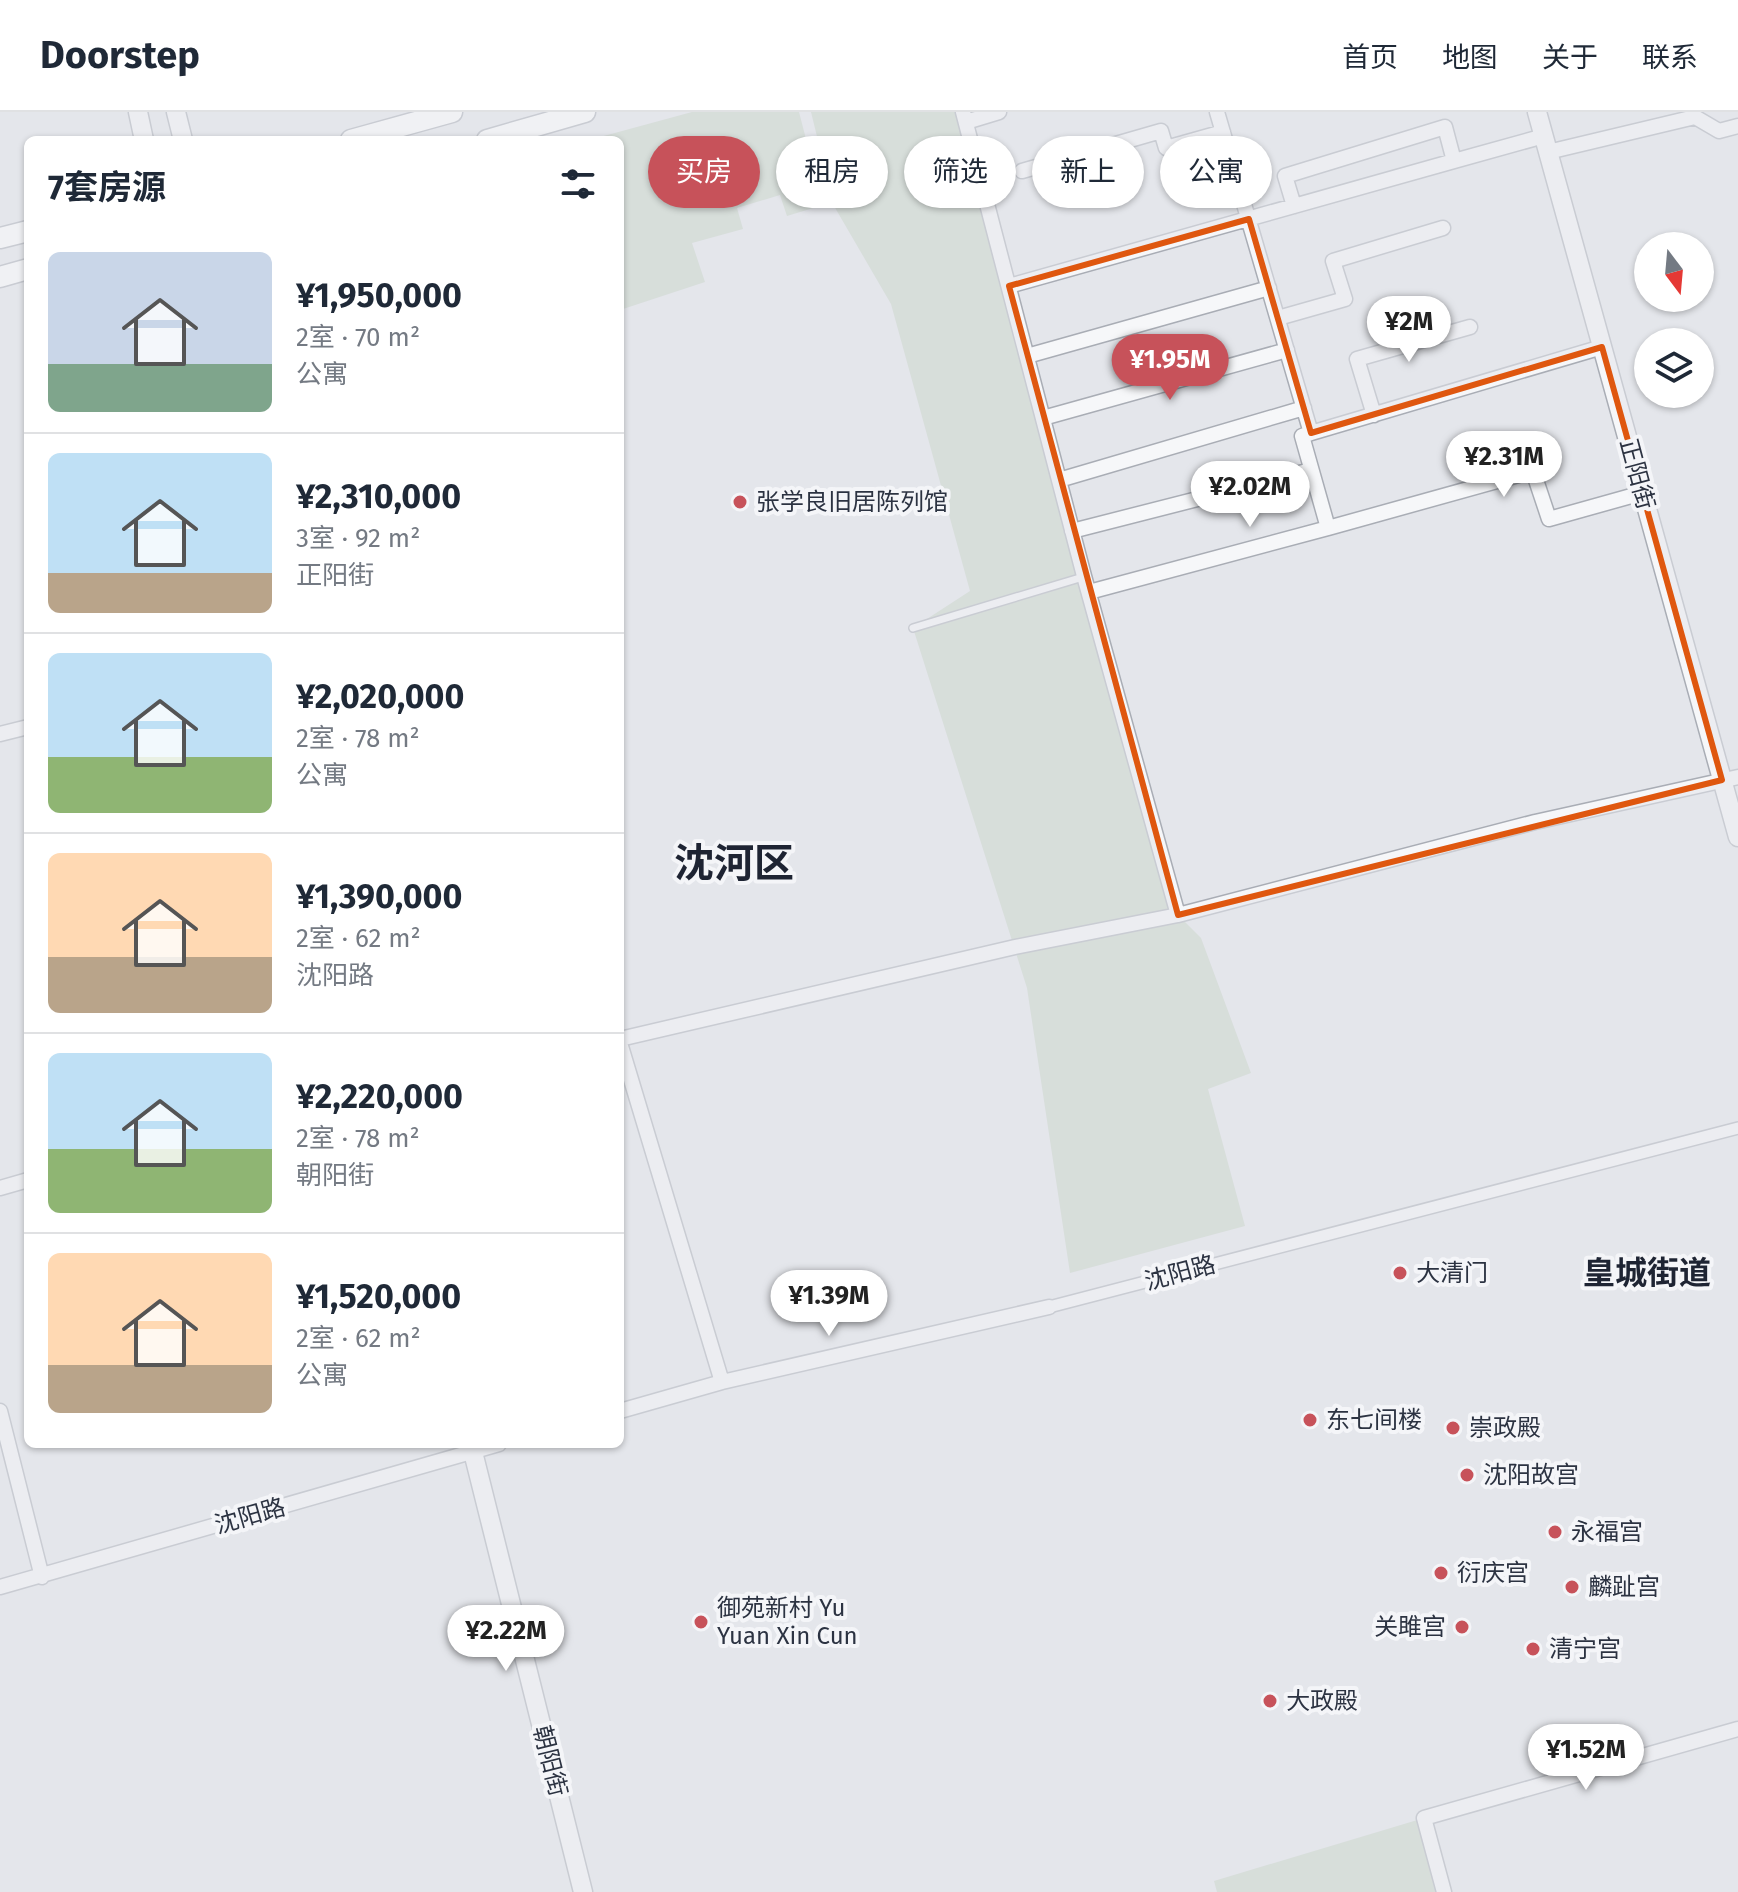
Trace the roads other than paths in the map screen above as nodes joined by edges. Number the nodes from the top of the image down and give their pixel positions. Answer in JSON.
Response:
{"nodes":[{"id":1,"x":138,"y":112,"type":"edge"},
{"id":2,"x":176,"y":112,"type":"edge"},
{"id":3,"x":452,"y":112,"type":"edge"},
{"id":4,"x":585,"y":112,"type":"edge"},
{"id":5,"x":999,"y":112,"type":"edge"},
{"id":6,"x":1217,"y":112,"type":"edge"},
{"id":7,"x":1537,"y":112,"type":"edge"},
{"id":8,"x":1694,"y":115,"type":"edge"},
{"id":9,"x":964,"y":117,"type":"edge"},
{"id":10,"x":1738,"y":126,"type":"edge"},
{"id":11,"x":1223,"y":132,"type":"junction"},
{"id":12,"x":143,"y":136,"type":"edge"},
{"id":13,"x":182,"y":136,"type":"edge"},
{"id":14,"x":365,"y":136,"type":"edge"},
{"id":15,"x":501,"y":136,"type":"edge"},
{"id":16,"x":1546,"y":144,"type":"junction"},
{"id":17,"x":1454,"y":161,"type":"junction"},
{"id":18,"x":1022,"y":171,"type":"dead end"},
{"id":19,"x":1294,"y":206,"type":"junction"},
{"id":20,"x":1249,"y":219,"type":"junction"},
{"id":21,"x":1443,"y":228,"type":"dead end"},
{"id":22,"x":24,"y":232,"type":"edge"},
{"id":23,"x":0,"y":238,"type":"edge"},
{"id":24,"x":24,"y":270,"type":"edge"},
{"id":25,"x":0,"y":277,"type":"edge"},
{"id":26,"x":1009,"y":286,"type":"junction"},
{"id":27,"x":1269,"y":288,"type":"junction"},
{"id":28,"x":1278,"y":318,"type":"junction"},
{"id":29,"x":1470,"y":327,"type":"dead end"},
{"id":30,"x":1602,"y":347,"type":"junction"},
{"id":31,"x":1287,"y":350,"type":"junction"},
{"id":32,"x":1027,"y":356,"type":"junction"},
{"id":33,"x":1304,"y":408,"type":"junction"},
{"id":34,"x":1374,"y":415,"type":"junction"},
{"id":35,"x":1043,"y":418,"type":"junction"},
{"id":36,"x":1311,"y":433,"type":"junction"},
{"id":37,"x":1311,"y":470,"type":"junction"},
{"id":38,"x":1059,"y":480,"type":"junction"},
{"id":39,"x":1642,"y":493,"type":"junction"},
{"id":40,"x":1328,"y":528,"type":"junction"},
{"id":41,"x":1072,"y":531,"type":"junction"},
{"id":42,"x":1084,"y":576,"type":"junction"},
{"id":43,"x":1089,"y":592,"type":"junction"},
{"id":44,"x":913,"y":628,"type":"dead end"},
{"id":45,"x":24,"y":728,"type":"edge"},
{"id":46,"x":0,"y":734,"type":"edge"},
{"id":47,"x":1730,"y":779,"type":"edge"},
{"id":48,"x":1738,"y":837,"type":"edge"},
{"id":49,"x":1178,"y":915,"type":"junction"},
{"id":50,"x":624,"y":1040,"type":"edge"},
{"id":51,"x":624,"y":1054,"type":"edge"},
{"id":52,"x":1738,"y":1128,"type":"edge"},
{"id":53,"x":24,"y":1181,"type":"edge"},
{"id":54,"x":0,"y":1188,"type":"edge"},
{"id":55,"x":1049,"y":1307,"type":"joint"},
{"id":56,"x":722,"y":1382,"type":"junction"},
{"id":57,"x":624,"y":1410,"type":"edge"},
{"id":58,"x":0,"y":1411,"type":"edge"},
{"id":59,"x":472,"y":1448,"type":"edge"},
{"id":60,"x":42,"y":1577,"type":"junction"},
{"id":61,"x":0,"y":1587,"type":"edge"},
{"id":62,"x":1738,"y":1729,"type":"edge"},
{"id":63,"x":583,"y":1892,"type":"edge"},
{"id":64,"x":1444,"y":1892,"type":"edge"}],
"edges":[{"from":1,"to":12,"type":"street"},
{"from":2,"to":13,"type":"street"},
{"from":3,"to":14,"type":"main road"},
{"from":4,"to":15,"type":"main road"},
{"from":5,"to":9,"type":"street"},
{"from":6,"to":11,"type":"street"},
{"from":7,"to":16,"type":"street","name":"正阳街"},
{"from":8,"to":10,"type":"street"},
{"from":8,"to":16,"type":"street"},
{"from":9,"to":26,"type":"street"},
{"from":11,"to":18,"type":"street"},
{"from":11,"to":20,"type":"street"},
{"from":16,"to":17,"type":"street"},
{"from":16,"to":30,"type":"street","name":"正阳街"},
{"from":17,"to":19,"type":"street"},
{"from":17,"to":19,"type":"street"},
{"from":19,"to":20,"type":"street"},
{"from":20,"to":26,"type":"street"},
{"from":20,"to":27,"type":"street"},
{"from":21,"to":28,"type":"street"},
{"from":22,"to":23,"type":"main road"},
{"from":24,"to":25,"type":"main road"},
{"from":26,"to":32,"type":"street"},
{"from":27,"to":28,"type":"street"},
{"from":27,"to":32,"type":"street"},
{"from":28,"to":31,"type":"street"},
{"from":29,"to":34,"type":"street"},
{"from":30,"to":34,"type":"street"},
{"from":30,"to":39,"type":"street","name":"正阳街"},
{"from":31,"to":33,"type":"street"},
{"from":31,"to":35,"type":"street"},
{"from":32,"to":35,"type":"street"},
{"from":33,"to":36,"type":"street"},
{"from":33,"to":38,"type":"street"},
{"from":34,"to":36,"type":"street"},
{"from":35,"to":38,"type":"street"},
{"from":36,"to":37,"type":"street"},
{"from":37,"to":40,"type":"street"},
{"from":37,"to":41,"type":"street"},
{"from":38,"to":41,"type":"street"},
{"from":39,"to":40,"type":"street"},
{"from":39,"to":47,"type":"street","name":"正阳街"},
{"from":40,"to":43,"type":"street"},
{"from":41,"to":42,"type":"street"},
{"from":42,"to":43,"type":"street"},
{"from":42,"to":44,"type":"lane"},
{"from":43,"to":49,"type":"street"},
{"from":45,"to":46,"type":"street"},
{"from":47,"to":48,"type":"street","name":"正阳街"},
{"from":47,"to":49,"type":"street"},
{"from":49,"to":50,"type":"street"},
{"from":51,"to":56,"type":"street"},
{"from":52,"to":55,"type":"street","name":"沈阳路"},
{"from":53,"to":54,"type":"street"},
{"from":55,"to":56,"type":"street","name":"沈阳路"},
{"from":56,"to":57,"type":"street","name":"沈阳路"},
{"from":58,"to":60,"type":"street"},
{"from":59,"to":60,"type":"street","name":"沈阳路"},
{"from":59,"to":63,"type":"street","name":"朝阳街"},
{"from":60,"to":61,"type":"street","name":"沈阳路"},
{"from":62,"to":64,"type":"street"}]}
